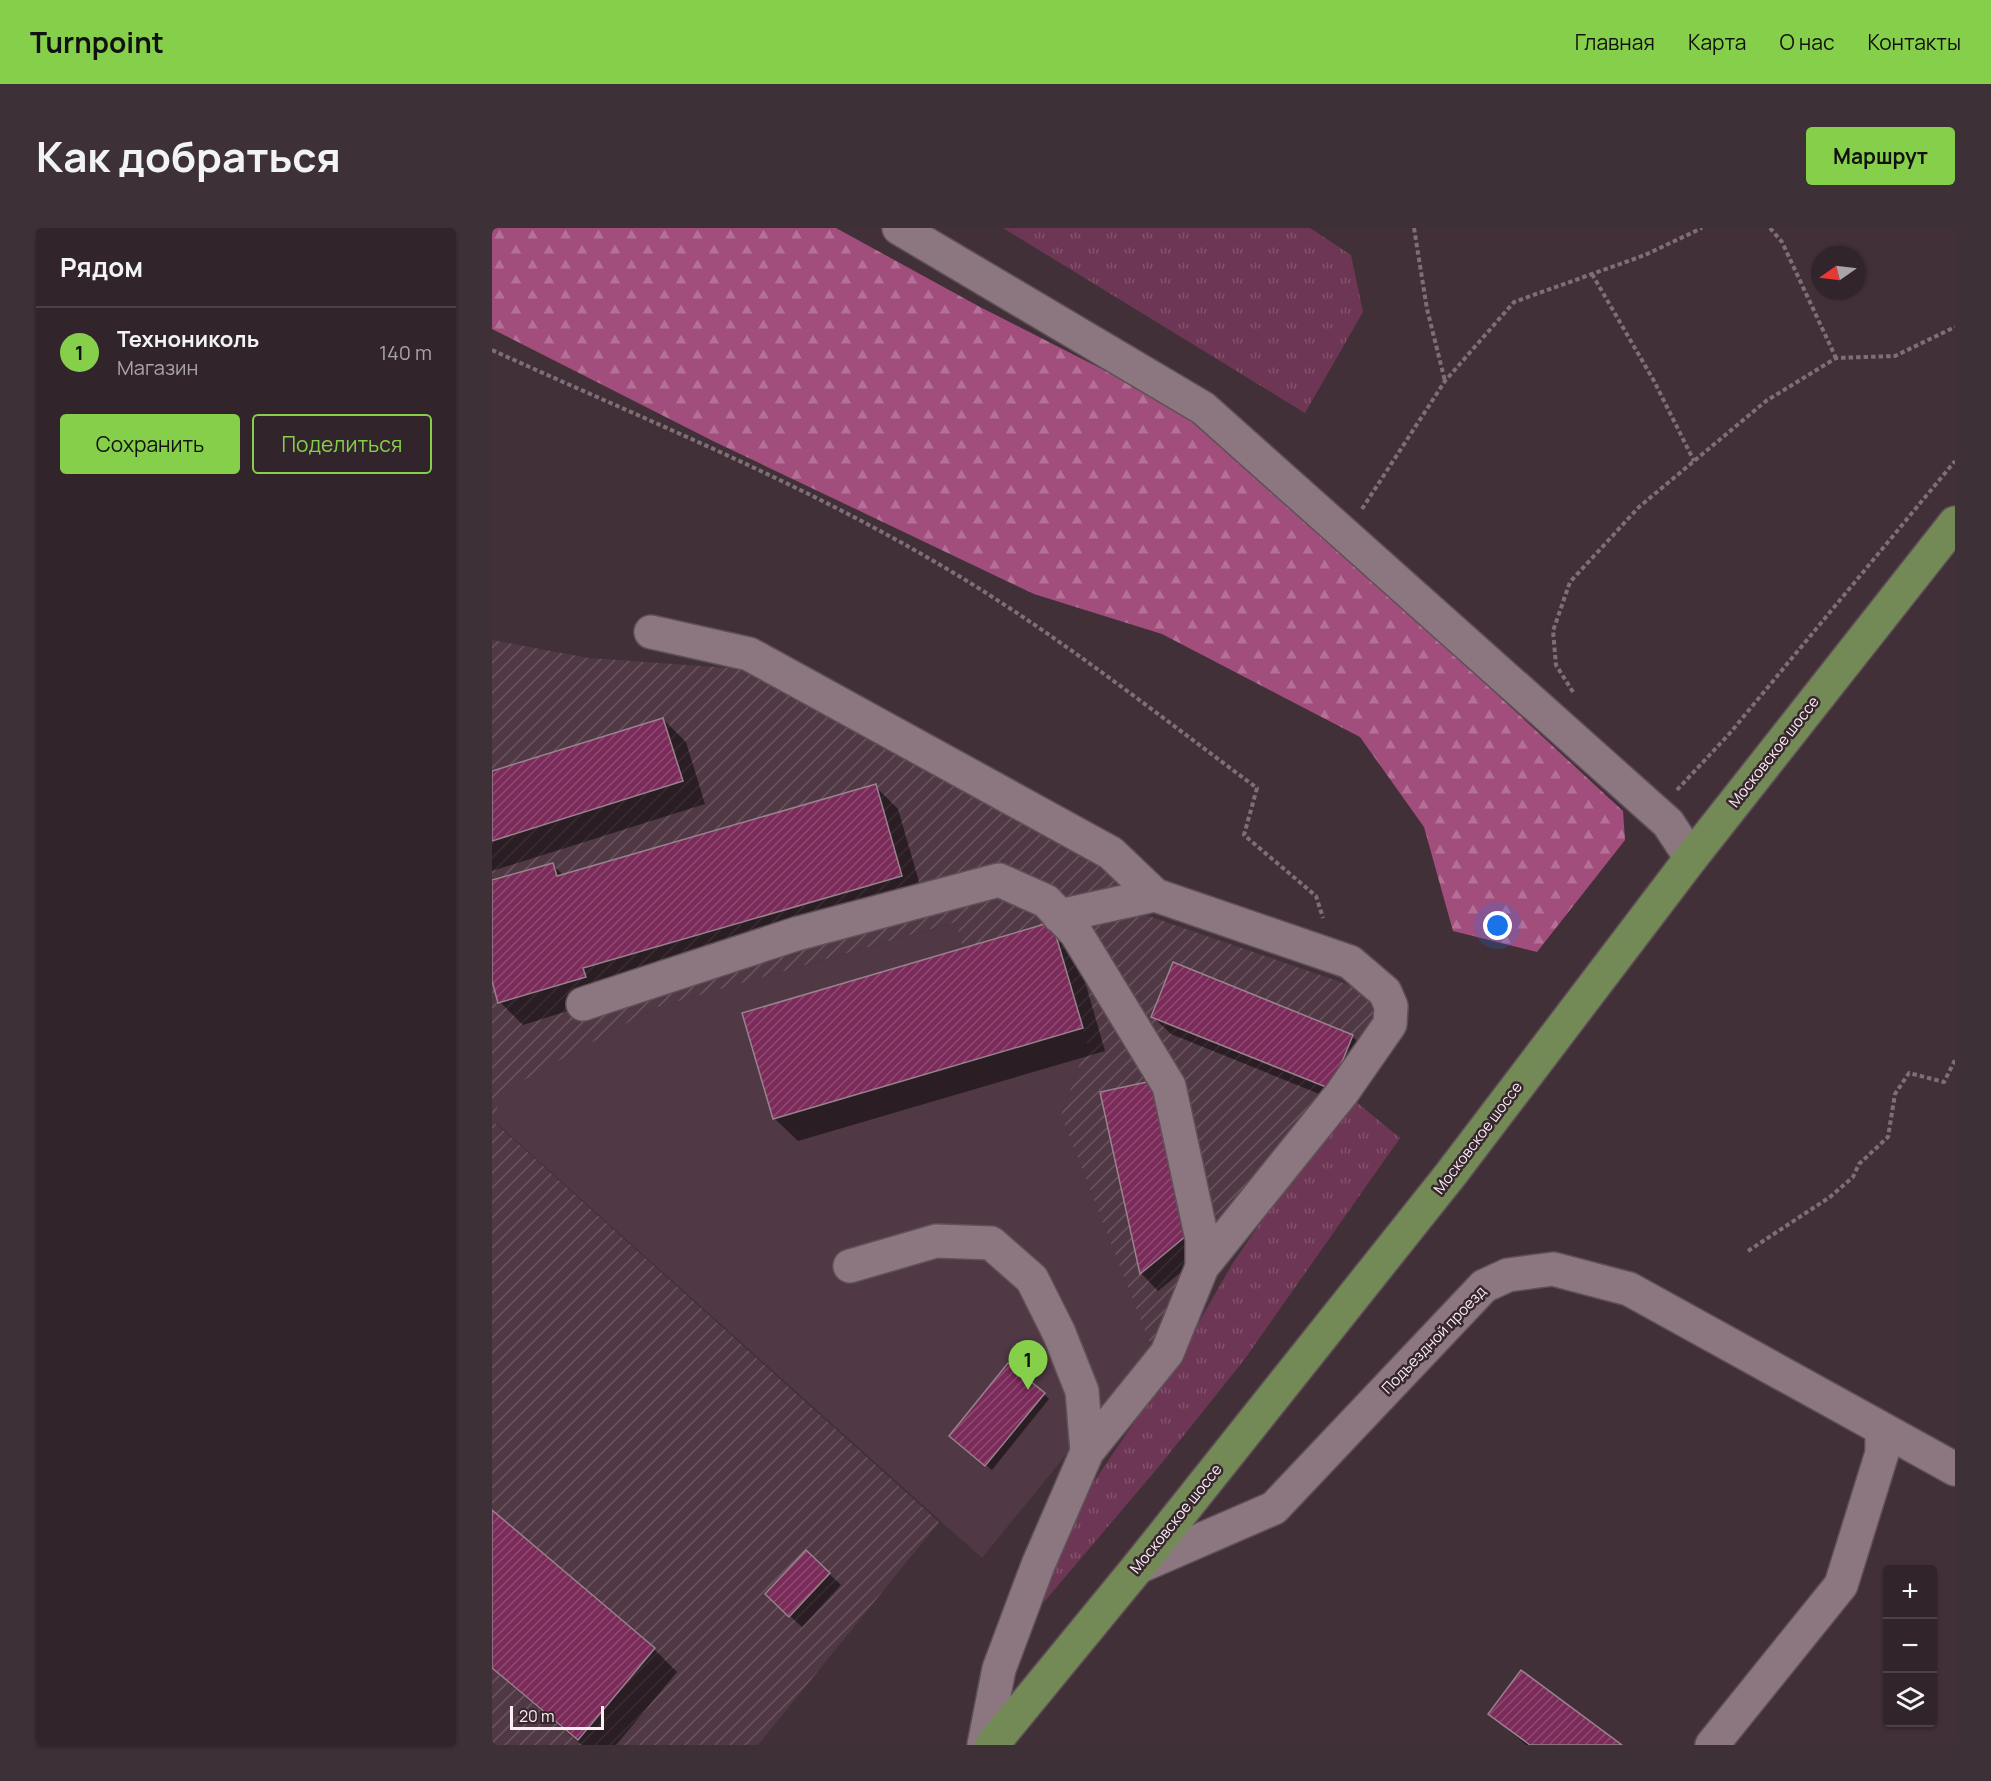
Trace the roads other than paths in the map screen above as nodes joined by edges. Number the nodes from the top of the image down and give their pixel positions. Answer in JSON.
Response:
{"nodes":[{"id":1,"x":899,"y":228,"type":"edge"},
{"id":2,"x":1955,"y":523,"type":"edge"},
{"id":3,"x":651,"y":632,"type":"dead end"},
{"id":4,"x":1691,"y":858,"type":"junction"},
{"id":5,"x":1155,"y":895,"type":"junction"},
{"id":6,"x":1059,"y":916,"type":"junction"},
{"id":7,"x":583,"y":1004,"type":"dead end"},
{"id":8,"x":850,"y":1266,"type":"dead end"},
{"id":9,"x":1202,"y":1268,"type":"junction"},
{"id":10,"x":1882,"y":1431,"type":"junction"},
{"id":11,"x":1087,"y":1452,"type":"junction"},
{"id":12,"x":1955,"y":1469,"type":"edge"},
{"id":13,"x":1138,"y":1567,"type":"junction"},
{"id":14,"x":984,"y":1745,"type":"edge"},
{"id":15,"x":992,"y":1745,"type":"edge"},
{"id":16,"x":1712,"y":1745,"type":"edge"}],
"edges":[{"from":1,"to":4,"type":"street"},
{"from":2,"to":4,"type":"main road","name":"Московское шоссе"},
{"from":3,"to":5,"type":"street"},
{"from":4,"to":13,"type":"main road","name":"Московское шоссе"},
{"from":5,"to":6,"type":"street"},
{"from":5,"to":9,"type":"street"},
{"from":6,"to":7,"type":"street"},
{"from":6,"to":9,"type":"street"},
{"from":8,"to":11,"type":"street"},
{"from":9,"to":11,"type":"street"},
{"from":10,"to":12,"type":"street","name":"Подъездной проезд"},
{"from":10,"to":13,"type":"street","name":"Подъездной проезд"},
{"from":10,"to":16,"type":"street"},
{"from":11,"to":14,"type":"street"},
{"from":13,"to":15,"type":"main road","name":"Московское шоссе"}]}
